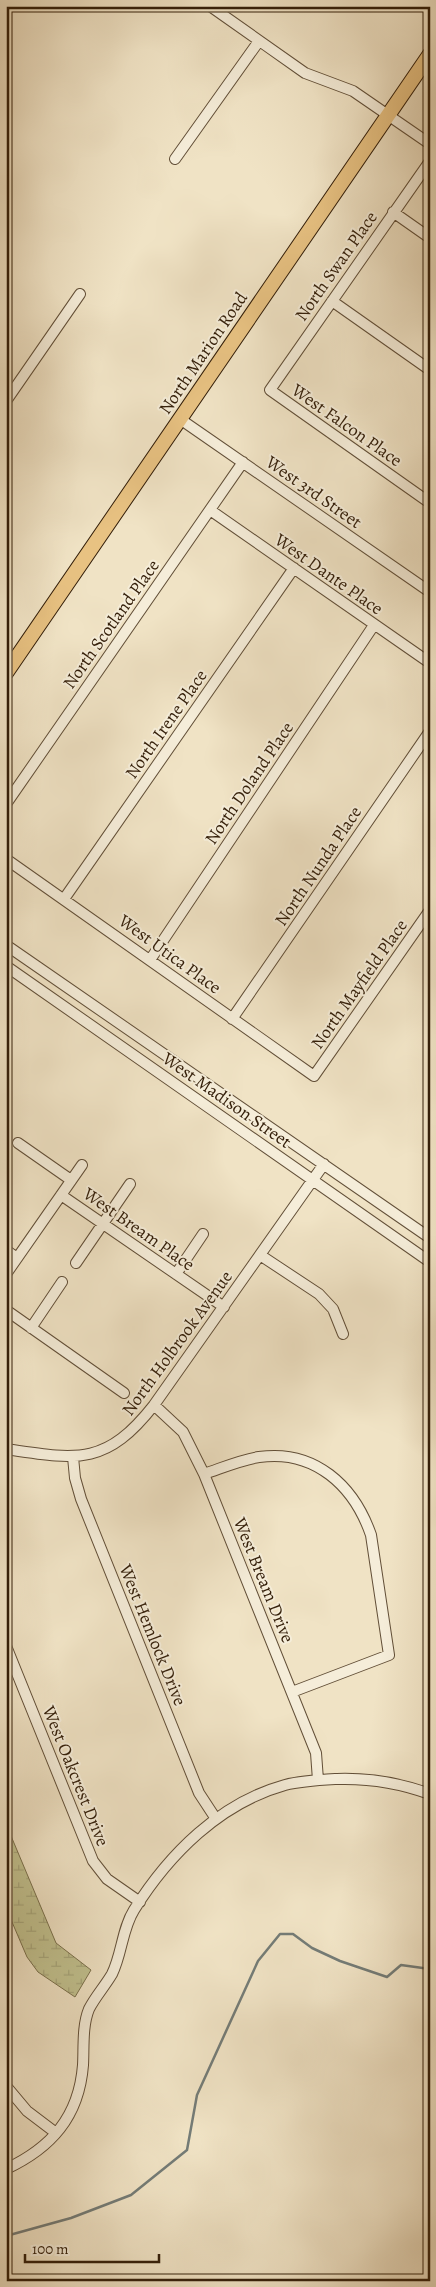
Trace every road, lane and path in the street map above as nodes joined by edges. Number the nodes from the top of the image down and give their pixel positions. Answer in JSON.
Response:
{"nodes":[{"id":1,"x":210,"y":6,"type":"edge"},
{"id":2,"x":259,"y":40,"type":"junction"},
{"id":3,"x":430,"y":54,"type":"edge"},
{"id":4,"x":388,"y":114,"type":"junction"},
{"id":5,"x":430,"y":144,"type":"edge"},
{"id":6,"x":175,"y":159,"type":"dead end"},
{"id":7,"x":430,"y":161,"type":"edge"},
{"id":8,"x":393,"y":212,"type":"junction"},
{"id":9,"x":430,"y":238,"type":"edge"},
{"id":10,"x":80,"y":294,"type":"dead end"},
{"id":11,"x":332,"y":301,"type":"junction"},
{"id":12,"x":430,"y":370,"type":"edge"},
{"id":13,"x":270,"y":390,"type":"joint"},
{"id":14,"x":6,"y":401,"type":"edge"},
{"id":15,"x":180,"y":419,"type":"junction"},
{"id":16,"x":243,"y":462,"type":"junction"},
{"id":17,"x":430,"y":503,"type":"edge"},
{"id":18,"x":210,"y":510,"type":"junction"},
{"id":19,"x":294,"y":568,"type":"junction"},
{"id":20,"x":430,"y":592,"type":"edge"},
{"id":21,"x":374,"y":626,"type":"junction"},
{"id":22,"x":430,"y":663,"type":"edge"},
{"id":23,"x":8,"y":667,"type":"edge"},
{"id":24,"x":430,"y":731,"type":"edge"},
{"id":25,"x":6,"y":804,"type":"edge"},
{"id":26,"x":6,"y":859,"type":"edge"},
{"id":27,"x":64,"y":899,"type":"junction"},
{"id":28,"x":430,"y":910,"type":"edge"},
{"id":29,"x":6,"y":945,"type":"edge"},
{"id":30,"x":150,"y":960,"type":"junction"},
{"id":31,"x":6,"y":966,"type":"edge"},
{"id":32,"x":232,"y":1019,"type":"junction"},
{"id":33,"x":314,"y":1076,"type":"joint"},
{"id":34,"x":18,"y":1143,"type":"dead end"},
{"id":35,"x":82,"y":1164,"type":"dead end"},
{"id":36,"x":324,"y":1164,"type":"junction"},
{"id":37,"x":71,"y":1180,"type":"junction"},
{"id":38,"x":312,"y":1180,"type":"junction"},
{"id":39,"x":130,"y":1184,"type":"dead end"},
{"id":40,"x":61,"y":1195,"type":"junction"},
{"id":41,"x":103,"y":1223,"type":"junction"},
{"id":42,"x":203,"y":1234,"type":"dead end"},
{"id":43,"x":430,"y":1238,"type":"edge"},
{"id":44,"x":6,"y":1250,"type":"edge"},
{"id":45,"x":260,"y":1255,"type":"junction"},
{"id":46,"x":18,"y":1258,"type":"junction"},
{"id":47,"x":430,"y":1262,"type":"edge"},
{"id":48,"x":76,"y":1263,"type":"dead end"},
{"id":49,"x":6,"y":1274,"type":"edge"},
{"id":50,"x":176,"y":1274,"type":"junction"},
{"id":51,"x":62,"y":1282,"type":"dead end"},
{"id":52,"x":224,"y":1306,"type":"junction"},
{"id":53,"x":6,"y":1310,"type":"edge"},
{"id":54,"x":30,"y":1328,"type":"junction"},
{"id":55,"x":343,"y":1334,"type":"dead end"},
{"id":56,"x":124,"y":1393,"type":"dead end"},
{"id":57,"x":154,"y":1405,"type":"junction"},
{"id":58,"x":6,"y":1449,"type":"edge"},
{"id":59,"x":73,"y":1457,"type":"junction"},
{"id":60,"x":204,"y":1474,"type":"junction"},
{"id":61,"x":6,"y":1646,"type":"edge"},
{"id":62,"x":292,"y":1692,"type":"junction"},
{"id":63,"x":318,"y":1780,"type":"junction"},
{"id":64,"x":430,"y":1794,"type":"edge"},
{"id":65,"x":216,"y":1819,"type":"junction"},
{"id":66,"x":140,"y":1902,"type":"junction"},
{"id":67,"x":6,"y":2086,"type":"edge"},
{"id":68,"x":56,"y":2134,"type":"junction"},
{"id":69,"x":6,"y":2169,"type":"edge"}],
"edges":[{"from":1,"to":2,"type":"street"},
{"from":2,"to":4,"type":"street"},
{"from":2,"to":6,"type":"street"},
{"from":3,"to":4,"type":"main road","name":"North Marion Road"},
{"from":4,"to":5,"type":"street"},
{"from":4,"to":15,"type":"main road","name":"North Marion Road"},
{"from":7,"to":8,"type":"street","name":"North Swan Place"},
{"from":8,"to":9,"type":"street"},
{"from":8,"to":11,"type":"street","name":"North Swan Place"},
{"from":10,"to":14,"type":"street"},
{"from":11,"to":12,"type":"street"},
{"from":11,"to":13,"type":"street","name":"North Swan Place"},
{"from":13,"to":17,"type":"street","name":"West Falcon Place"},
{"from":15,"to":16,"type":"street","name":"West 3rd Street"},
{"from":15,"to":23,"type":"main road","name":"North Marion Road"},
{"from":16,"to":18,"type":"street","name":"North Scotland Place"},
{"from":16,"to":20,"type":"street","name":"West 3rd Street"},
{"from":18,"to":19,"type":"street","name":"West Dante Place"},
{"from":18,"to":25,"type":"street","name":"North Scotland Place"},
{"from":19,"to":21,"type":"street","name":"West Dante Place"},
{"from":19,"to":27,"type":"street","name":"North Irene Place"},
{"from":21,"to":22,"type":"street","name":"West Dante Place"},
{"from":21,"to":30,"type":"street","name":"North Doland Place"},
{"from":24,"to":32,"type":"street","name":"North Nunda Place"},
{"from":26,"to":27,"type":"street","name":"West Utica Place"},
{"from":27,"to":30,"type":"street","name":"West Utica Place"},
{"from":28,"to":33,"type":"street","name":"North Mayfield Place"},
{"from":29,"to":36,"type":"street","name":"West Madison Street"},
{"from":30,"to":32,"type":"street","name":"West Utica Place"},
{"from":31,"to":38,"type":"street","name":"West Madison Street"},
{"from":32,"to":33,"type":"street","name":"West Utica Place"},
{"from":34,"to":37,"type":"street"},
{"from":35,"to":37,"type":"street"},
{"from":36,"to":38,"type":"street","name":"North Holbrook Avenue"},
{"from":36,"to":43,"type":"street","name":"West Madison Street"},
{"from":37,"to":40,"type":"street"},
{"from":38,"to":45,"type":"street","name":"North Holbrook Avenue"},
{"from":38,"to":47,"type":"street","name":"West Madison Street"},
{"from":39,"to":41,"type":"street"},
{"from":40,"to":41,"type":"street","name":"West Bream Place"},
{"from":40,"to":46,"type":"street"},
{"from":41,"to":48,"type":"street"},
{"from":41,"to":50,"type":"street","name":"West Bream Place"},
{"from":42,"to":50,"type":"street"},
{"from":44,"to":46,"type":"street"},
{"from":45,"to":52,"type":"street","name":"North Holbrook Avenue"},
{"from":45,"to":55,"type":"street"},
{"from":46,"to":49,"type":"street"},
{"from":50,"to":52,"type":"street","name":"West Bream Place"},
{"from":51,"to":54,"type":"street"},
{"from":52,"to":57,"type":"street","name":"North Holbrook Avenue"},
{"from":53,"to":54,"type":"street"},
{"from":54,"to":56,"type":"street"},
{"from":57,"to":59,"type":"street","name":"North Holbrook Avenue"},
{"from":57,"to":60,"type":"street","name":"West Bream Drive"},
{"from":58,"to":59,"type":"street","name":"North Holbrook Avenue"},
{"from":59,"to":65,"type":"street","name":"West Hemlock Drive"},
{"from":60,"to":62,"type":"street","name":"West Bream Drive"},
{"from":60,"to":62,"type":"street"},
{"from":61,"to":66,"type":"street","name":"West Oakcrest Drive"},
{"from":62,"to":63,"type":"street","name":"West Bream Drive"},
{"from":63,"to":64,"type":"street"},
{"from":63,"to":65,"type":"street"},
{"from":65,"to":66,"type":"street"},
{"from":66,"to":68,"type":"street"},
{"from":67,"to":68,"type":"street"},
{"from":68,"to":69,"type":"street"}]}
